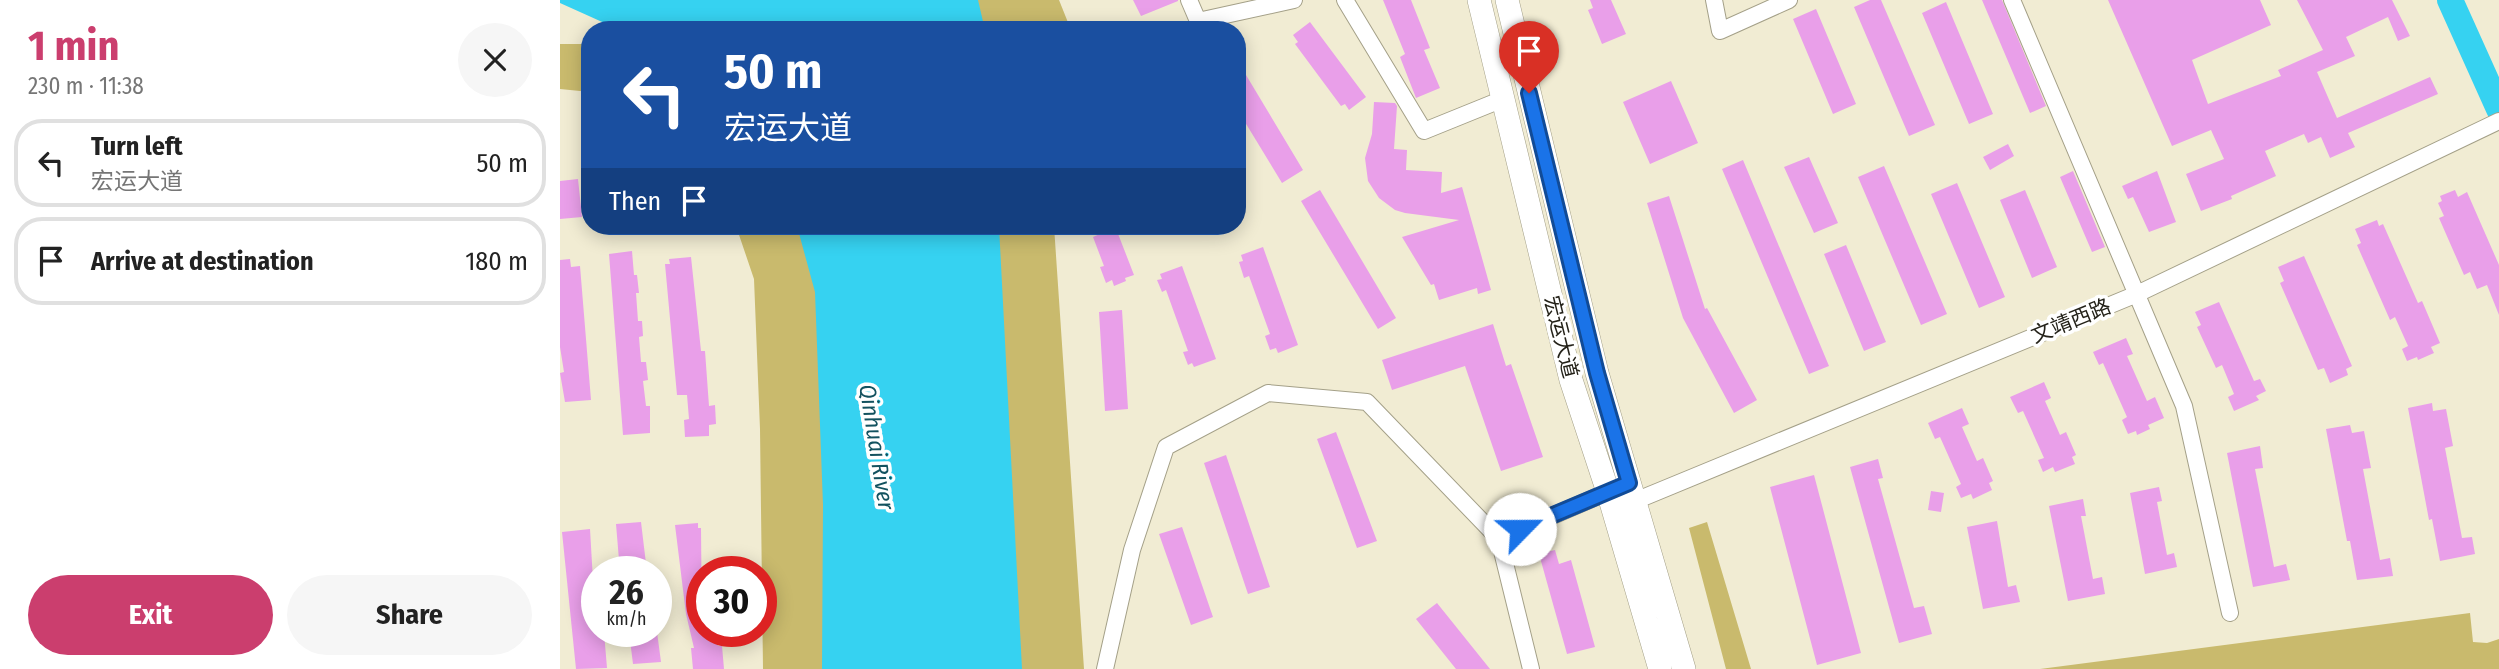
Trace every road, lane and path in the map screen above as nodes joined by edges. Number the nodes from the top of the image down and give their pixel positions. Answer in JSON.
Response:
{"nodes":[{"id":1,"x":1189,"y":0,"type":"edge"},
{"id":2,"x":1294,"y":0,"type":"edge"},
{"id":3,"x":1345,"y":0,"type":"edge"},
{"id":4,"x":1479,"y":0,"type":"edge"},
{"id":5,"x":1507,"y":0,"type":"edge"},
{"id":6,"x":1714,"y":0,"type":"edge"},
{"id":7,"x":1789,"y":0,"type":"edge"},
{"id":8,"x":2012,"y":0,"type":"edge"},
{"id":9,"x":1503,"y":99,"type":"junction"},
{"id":10,"x":2493,"y":124,"type":"edge"},
{"id":11,"x":2137,"y":294,"type":"junction"},
{"id":12,"x":1608,"y":492,"type":"junction"},
{"id":13,"x":1632,"y":492,"type":"junction"},
{"id":14,"x":1499,"y":539,"type":"junction"},
{"id":15,"x":2230,"y":613,"type":"dead end"},
{"id":16,"x":1105,"y":669,"type":"edge"},
{"id":17,"x":1531,"y":669,"type":"edge"},
{"id":18,"x":1661,"y":669,"type":"edge"},
{"id":19,"x":1684,"y":669,"type":"edge"}],
"edges":[{"from":1,"to":2,"type":"street"},
{"from":3,"to":9,"type":"street"},
{"from":4,"to":9,"type":"main road","name":"宏运大道"},
{"from":5,"to":13,"type":"main road","name":"宏运大道"},
{"from":6,"to":7,"type":"street"},
{"from":8,"to":11,"type":"street"},
{"from":9,"to":12,"type":"main road","name":"宏运大道"},
{"from":10,"to":11,"type":"street","name":"文靖西路"},
{"from":11,"to":13,"type":"street","name":"文靖西路"},
{"from":11,"to":15,"type":"street"},
{"from":12,"to":13,"type":"street","name":"文靖西路"},
{"from":12,"to":14,"type":"street","name":"文靖西路"},
{"from":12,"to":18,"type":"main road","name":"宏运大道"},
{"from":13,"to":19,"type":"main road","name":"宏运大道"},
{"from":14,"to":16,"type":"street"},
{"from":14,"to":17,"type":"street"}]}
